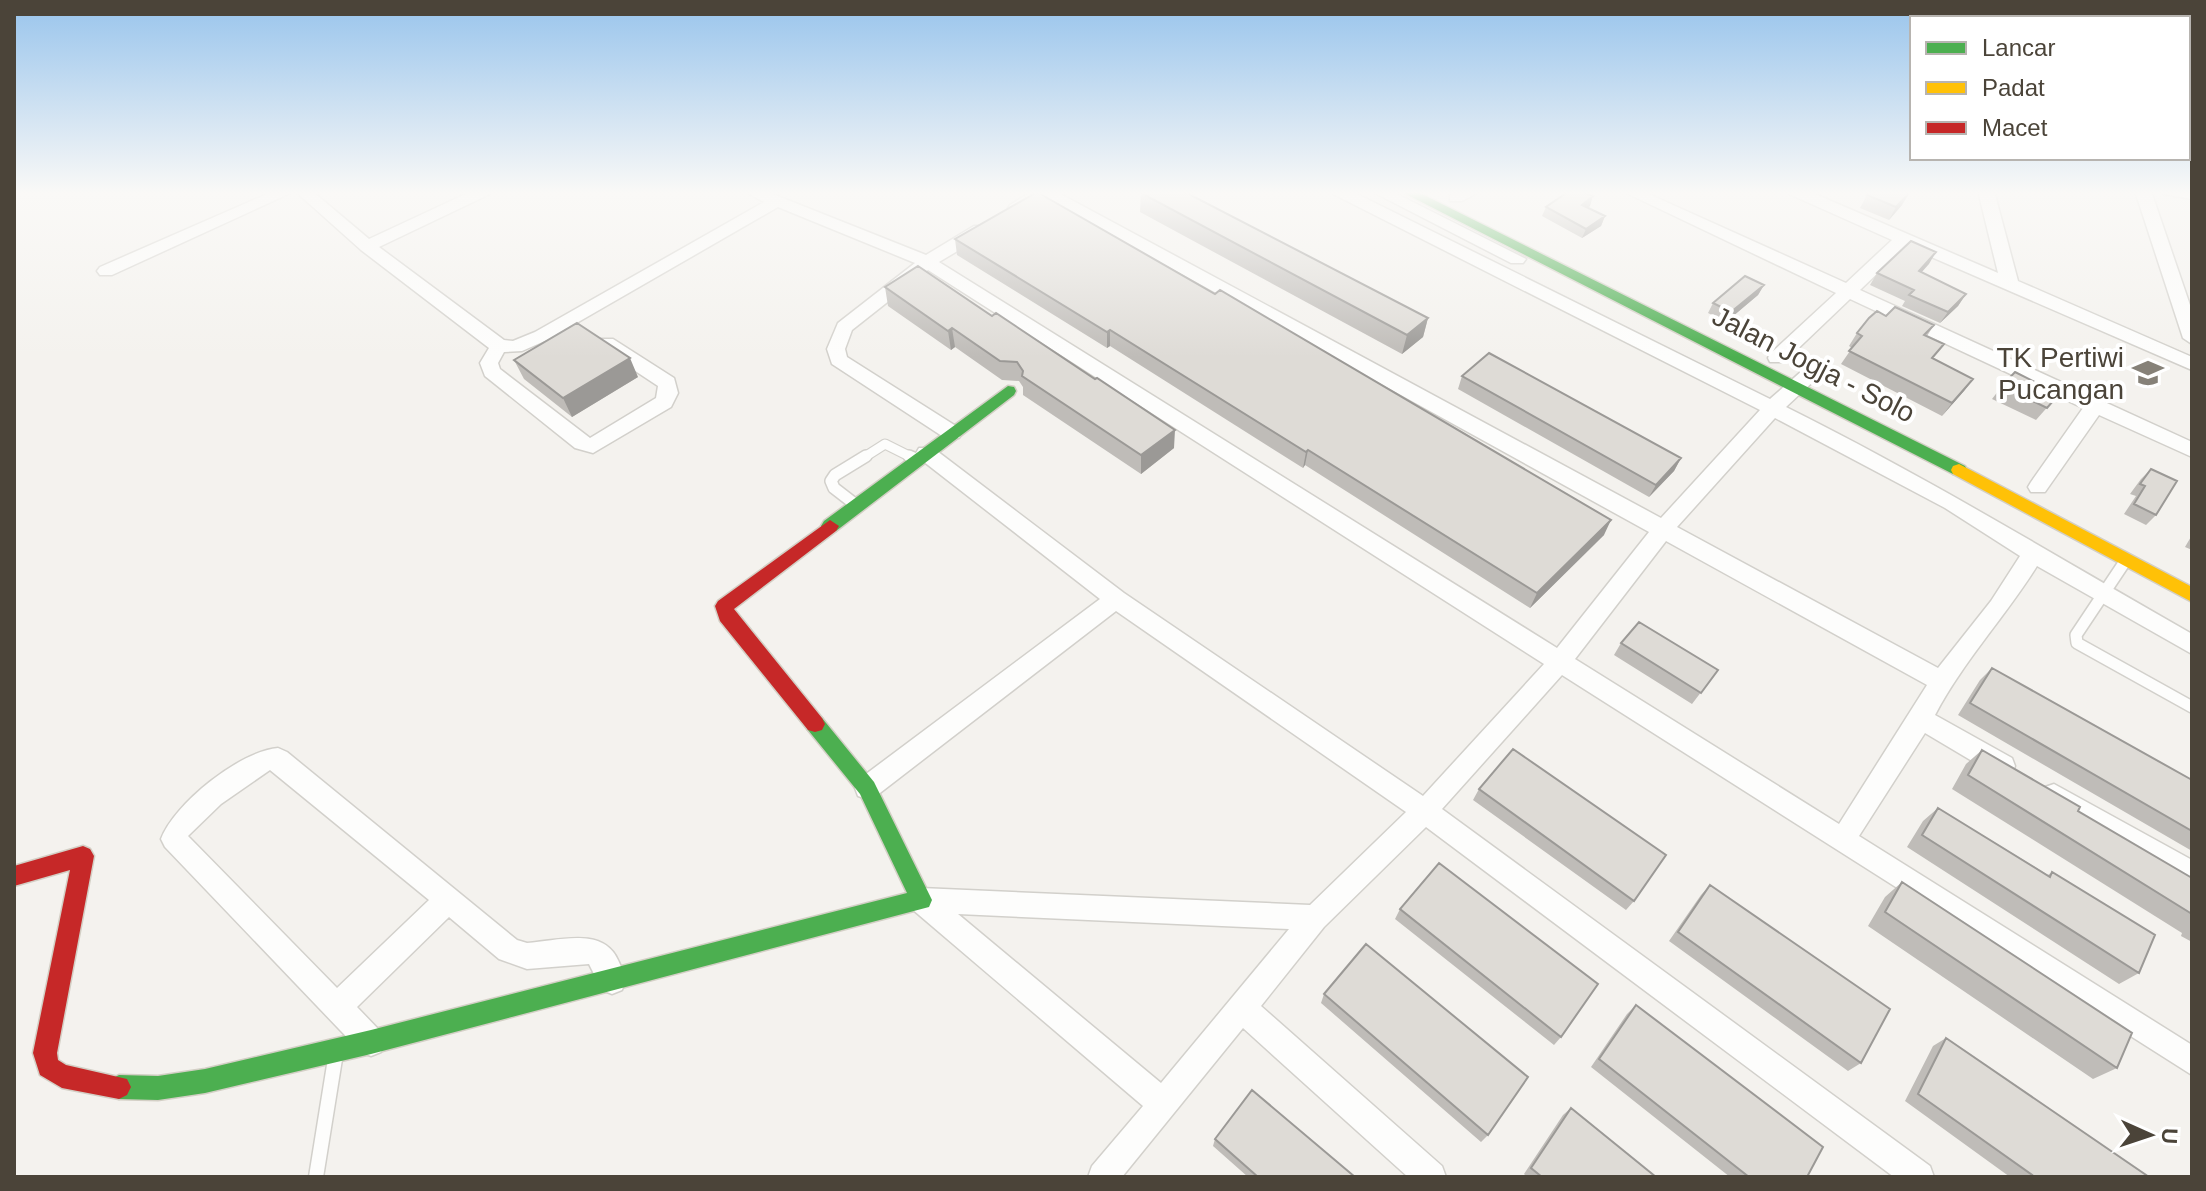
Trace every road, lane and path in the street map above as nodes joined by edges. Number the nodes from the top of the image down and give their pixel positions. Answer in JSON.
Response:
{"nodes":[{"id":1,"x":367,"y":246,"type":"edge"},
{"id":2,"x":161,"y":247,"type":"edge"},
{"id":3,"x":707,"y":247,"type":"edge"},
{"id":4,"x":888,"y":247,"type":"edge"},
{"id":5,"x":952,"y":247,"type":"edge"},
{"id":6,"x":1146,"y":247,"type":"edge"},
{"id":7,"x":1468,"y":247,"type":"edge"},
{"id":8,"x":1496,"y":247,"type":"edge"},
{"id":9,"x":1514,"y":247,"type":"edge"},
{"id":10,"x":1560,"y":247,"type":"edge"},
{"id":11,"x":1752,"y":247,"type":"edge"},
{"id":12,"x":1895,"y":247,"type":"edge"},
{"id":13,"x":1921,"y":247,"type":"edge"},
{"id":14,"x":2000,"y":247,"type":"edge"},
{"id":15,"x":2162,"y":247,"type":"edge"},
{"id":16,"x":927,"y":262,"type":"junction"},
{"id":17,"x":106,"y":271,"type":"dead end"},
{"id":18,"x":2010,"y":285,"type":"junction"},
{"id":19,"x":1849,"y":291,"type":"junction"},
{"id":20,"x":582,"y":328,"type":"junction"},
{"id":21,"x":2192,"y":337,"type":"edge"},
{"id":22,"x":499,"y":346,"type":"junction"},
{"id":23,"x":1722,"y":354,"type":"junction"},
{"id":24,"x":1777,"y":358,"type":"junction"},
{"id":25,"x":2192,"y":364,"type":"edge"},
{"id":26,"x":1798,"y":389,"type":"junction"},
{"id":27,"x":1008,"y":391,"type":"dead end"},
{"id":28,"x":2094,"y":407,"type":"junction"},
{"id":29,"x":952,"y":433,"type":"junction"},
{"id":30,"x":2192,"y":450,"type":"edge"},
{"id":31,"x":921,"y":456,"type":"junction"},
{"id":32,"x":2038,"y":487,"type":"dead end"},
{"id":33,"x":856,"y":505,"type":"junction"},
{"id":34,"x":1664,"y":528,"type":"junction"},
{"id":35,"x":2033,"y":554,"type":"junction"},
{"id":36,"x":2124,"y":563,"type":"junction"},
{"id":37,"x":2101,"y":593,"type":"junction"},
{"id":38,"x":2192,"y":595,"type":"edge"},
{"id":39,"x":1116,"y":599,"type":"junction"},
{"id":40,"x":2192,"y":607,"type":"edge"},
{"id":41,"x":2192,"y":645,"type":"edge"},
{"id":42,"x":1560,"y":662,"type":"junction"},
{"id":43,"x":1941,"y":681,"type":"junction"},
{"id":44,"x":2192,"y":707,"type":"edge"},
{"id":45,"x":1921,"y":719,"type":"junction"},
{"id":46,"x":867,"y":788,"type":"junction"},
{"id":47,"x":1425,"y":811,"type":"junction"},
{"id":48,"x":1843,"y":839,"type":"junction"},
{"id":49,"x":2192,"y":874,"type":"edge"},
{"id":50,"x":14,"y":876,"type":"edge"},
{"id":51,"x":448,"y":900,"type":"junction"},
{"id":52,"x":921,"y":900,"type":"junction"},
{"id":53,"x":1315,"y":918,"type":"junction"},
{"id":54,"x":612,"y":980,"type":"junction"},
{"id":55,"x":338,"y":1006,"type":"junction"},
{"id":56,"x":1241,"y":1007,"type":"junction"},
{"id":57,"x":371,"y":1042,"type":"junction"},
{"id":58,"x":336,"y":1050,"type":"junction"},
{"id":59,"x":2192,"y":1061,"type":"edge"},
{"id":60,"x":1162,"y":1103,"type":"junction"},
{"id":61,"x":316,"y":1177,"type":"edge"},
{"id":62,"x":1103,"y":1177,"type":"edge"},
{"id":63,"x":1431,"y":1177,"type":"edge"},
{"id":64,"x":1919,"y":1177,"type":"edge"}],
"edges":[{"from":1,"to":22,"type":"street"},
{"from":2,"to":17,"type":"street"},
{"from":3,"to":20,"type":"street"},
{"from":4,"to":16,"type":"street"},
{"from":5,"to":16,"type":"street"},
{"from":6,"to":34,"type":"street"},
{"from":7,"to":26,"type":"street"},
{"from":8,"to":23,"type":"street"},
{"from":9,"to":23,"type":"main road","name":"Jalan Jogja - Solo"},
{"from":10,"to":24,"type":"main road","name":"Jalan Jogja - Solo"},
{"from":11,"to":19,"type":"street"},
{"from":12,"to":19,"type":"street"},
{"from":13,"to":18,"type":"street"},
{"from":14,"to":18,"type":"street"},
{"from":15,"to":21,"type":"street"},
{"from":16,"to":29,"type":"street"},
{"from":16,"to":42,"type":"street"},
{"from":18,"to":25,"type":"street"},
{"from":19,"to":24,"type":"street"},
{"from":19,"to":28,"type":"street"},
{"from":20,"to":22,"type":"street"},
{"from":20,"to":22,"type":"street"},
{"from":23,"to":26,"type":"street"},
{"from":24,"to":26,"type":"main road","name":"Jalan Jogja - Solo"},
{"from":26,"to":34,"type":"street"},
{"from":26,"to":35,"type":"street"},
{"from":26,"to":36,"type":"street"},
{"from":27,"to":29,"type":"main road"},
{"from":28,"to":30,"type":"street"},
{"from":28,"to":32,"type":"street"},
{"from":29,"to":31,"type":"main road"},
{"from":31,"to":33,"type":"main road"},
{"from":31,"to":33,"type":"lane"},
{"from":31,"to":39,"type":"street"},
{"from":33,"to":46,"type":"main road"},
{"from":34,"to":42,"type":"street"},
{"from":34,"to":43,"type":"street"},
{"from":35,"to":37,"type":"street"},
{"from":35,"to":43,"type":"street"},
{"from":36,"to":37,"type":"lane"},
{"from":36,"to":38,"type":"main road"},
{"from":36,"to":40,"type":"street"},
{"from":37,"to":41,"type":"street"},
{"from":37,"to":44,"type":"lane"},
{"from":39,"to":46,"type":"street"},
{"from":39,"to":47,"type":"street"},
{"from":42,"to":47,"type":"street"},
{"from":42,"to":48,"type":"street"},
{"from":43,"to":45,"type":"street"},
{"from":45,"to":48,"type":"street"},
{"from":45,"to":49,"type":"street"},
{"from":46,"to":52,"type":"main road"},
{"from":47,"to":53,"type":"street"},
{"from":47,"to":64,"type":"street"},
{"from":48,"to":59,"type":"street"},
{"from":50,"to":58,"type":"main road"},
{"from":51,"to":54,"type":"street"},
{"from":51,"to":55,"type":"street"},
{"from":51,"to":55,"type":"street"},
{"from":52,"to":53,"type":"street"},
{"from":52,"to":54,"type":"main road"},
{"from":52,"to":60,"type":"street"},
{"from":53,"to":56,"type":"street"},
{"from":54,"to":57,"type":"main road"},
{"from":55,"to":57,"type":"street"},
{"from":56,"to":60,"type":"street"},
{"from":56,"to":63,"type":"street"},
{"from":57,"to":58,"type":"main road"},
{"from":58,"to":61,"type":"lane"},
{"from":60,"to":62,"type":"street"}]}
